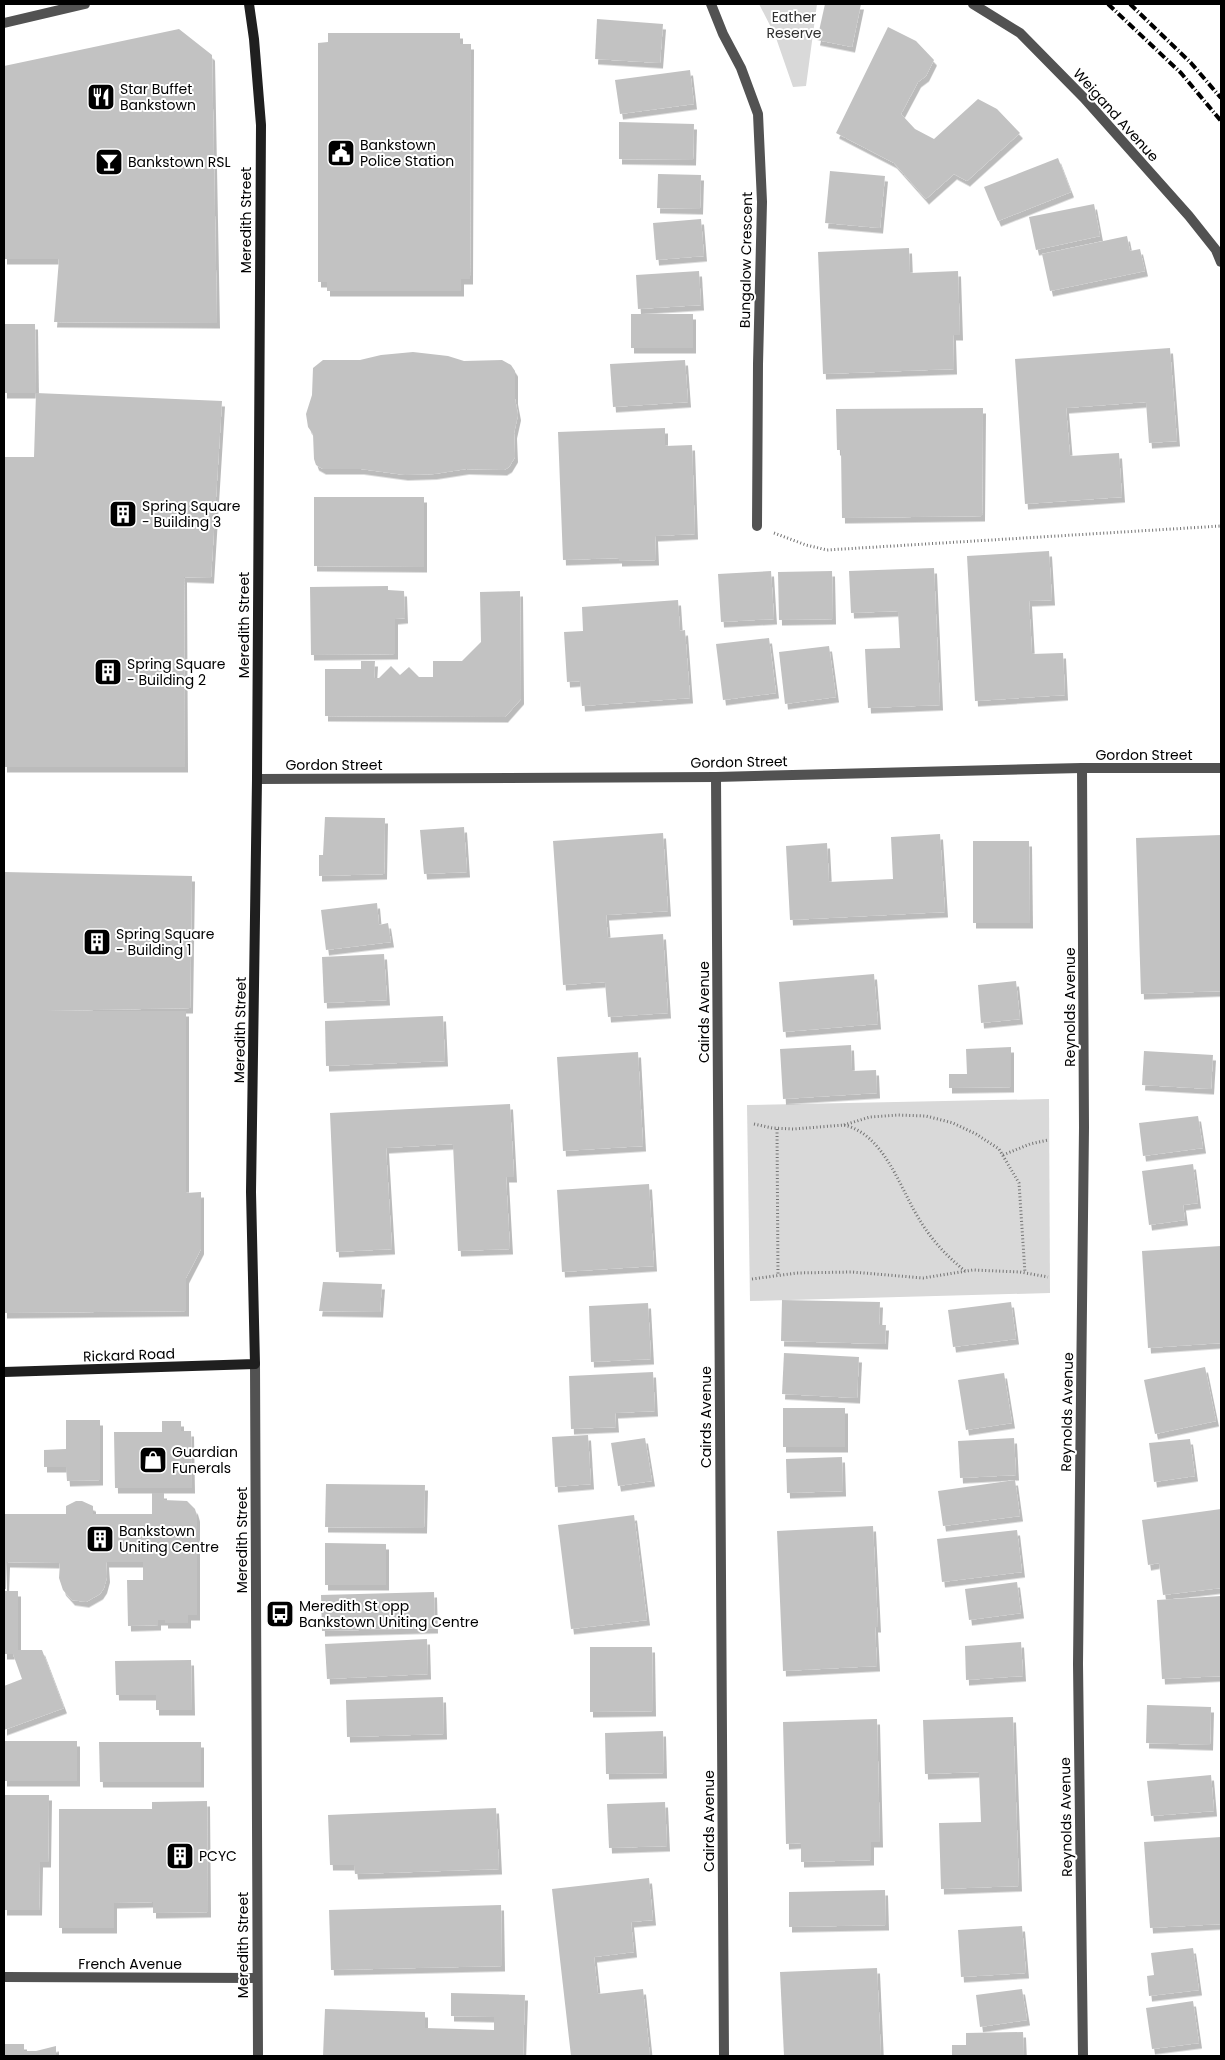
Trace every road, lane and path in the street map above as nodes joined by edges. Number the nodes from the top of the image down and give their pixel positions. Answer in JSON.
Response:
{"nodes":[{"id":1,"x":85,"y":4,"type":"edge"},
{"id":2,"x":249,"y":4,"type":"edge"},
{"id":3,"x":711,"y":4,"type":"edge"},
{"id":4,"x":973,"y":4,"type":"edge"},
{"id":5,"x":4,"y":22,"type":"edge"},
{"id":6,"x":1221,"y":262,"type":"edge"},
{"id":7,"x":758,"y":526,"type":"joint"},
{"id":8,"x":1221,"y":526,"type":"edge"},
{"id":9,"x":1082,"y":768,"type":"junction"},
{"id":10,"x":1221,"y":768,"type":"edge"},
{"id":11,"x":716,"y":777,"type":"junction"},
{"id":12,"x":257,"y":778,"type":"junction"},
{"id":13,"x":754,"y":1124,"type":"dead end"},
{"id":14,"x":844,"y":1125,"type":"junction"},
{"id":15,"x":777,"y":1129,"type":"junction"},
{"id":16,"x":1048,"y":1140,"type":"dead end"},
{"id":17,"x":1003,"y":1155,"type":"junction"},
{"id":18,"x":966,"y":1271,"type":"junction"},
{"id":19,"x":1024,"y":1273,"type":"junction"},
{"id":20,"x":778,"y":1275,"type":"junction"},
{"id":21,"x":1048,"y":1277,"type":"dead end"},
{"id":22,"x":752,"y":1278,"type":"dead end"},
{"id":23,"x":255,"y":1364,"type":"junction"},
{"id":24,"x":4,"y":1372,"type":"edge"},
{"id":25,"x":4,"y":1977,"type":"edge"},
{"id":26,"x":257,"y":1978,"type":"junction"},
{"id":27,"x":258,"y":2056,"type":"edge"},
{"id":28,"x":724,"y":2056,"type":"edge"},
{"id":29,"x":1083,"y":2056,"type":"edge"}],
"edges":[{"from":1,"to":5,"type":"street"},
{"from":2,"to":12,"type":"main road","name":"Meredith Street"},
{"from":3,"to":7,"type":"street","name":"Bungalow Crescent"},
{"from":4,"to":6,"type":"street","name":"Weigand Avenue"},
{"from":7,"to":8,"type":"path"},
{"from":9,"to":10,"type":"street","name":"Gordon Street"},
{"from":9,"to":11,"type":"street","name":"Gordon Street"},
{"from":9,"to":29,"type":"street","name":"Reynolds Avenue"},
{"from":11,"to":12,"type":"street","name":"Gordon Street"},
{"from":11,"to":28,"type":"street","name":"Cairds Avenue"},
{"from":12,"to":23,"type":"main road","name":"Meredith Street"},
{"from":13,"to":15,"type":"path"},
{"from":14,"to":15,"type":"path"},
{"from":14,"to":17,"type":"path"},
{"from":14,"to":18,"type":"path"},
{"from":15,"to":20,"type":"path"},
{"from":16,"to":17,"type":"path"},
{"from":17,"to":19,"type":"path"},
{"from":18,"to":19,"type":"path"},
{"from":18,"to":20,"type":"path"},
{"from":19,"to":21,"type":"path"},
{"from":20,"to":22,"type":"path"},
{"from":23,"to":24,"type":"main road","name":"Rickard Road"},
{"from":23,"to":26,"type":"street","name":"Meredith Street"},
{"from":25,"to":26,"type":"street","name":"French Avenue"},
{"from":26,"to":27,"type":"street","name":"Meredith Street"}]}
